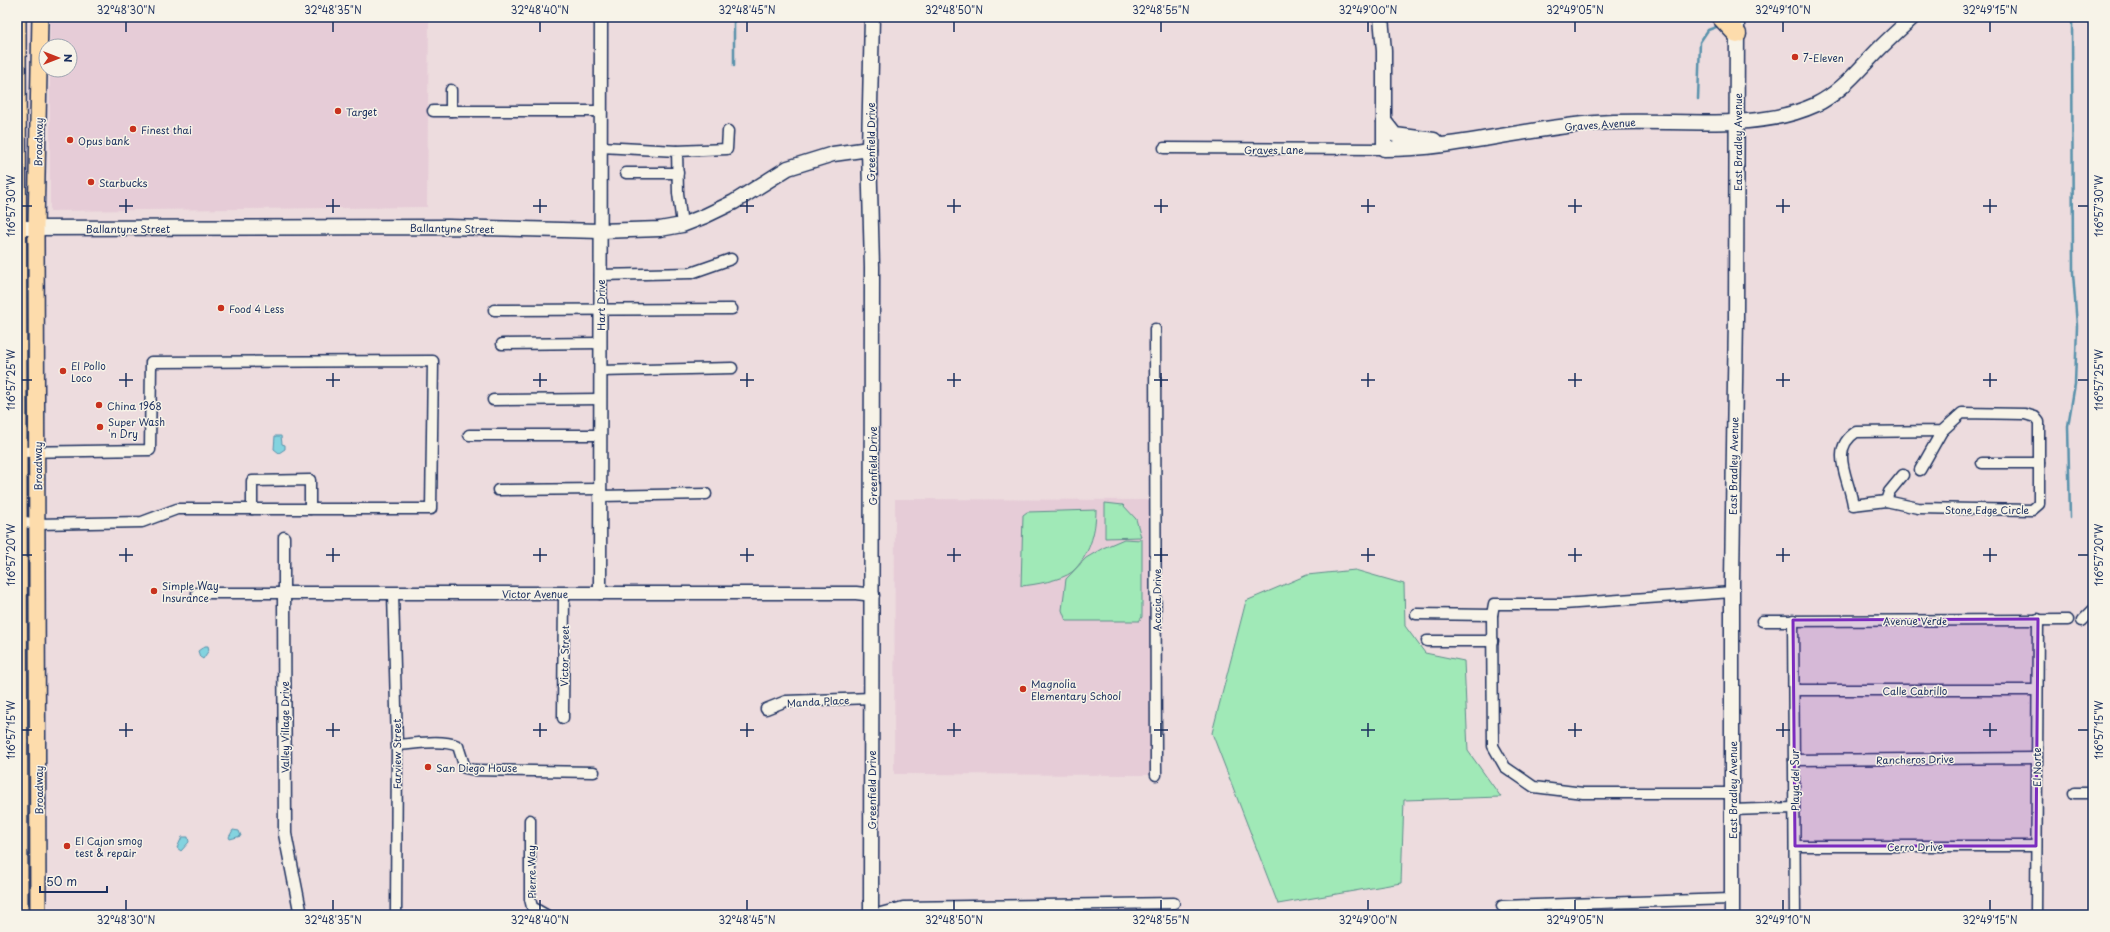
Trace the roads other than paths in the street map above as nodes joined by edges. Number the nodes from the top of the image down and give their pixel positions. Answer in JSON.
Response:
{"nodes":[{"id":1,"x":18,"y":17,"type":"edge"},
{"id":2,"x":40,"y":17,"type":"edge"},
{"id":3,"x":601,"y":17,"type":"edge"},
{"id":4,"x":872,"y":17,"type":"edge"},
{"id":5,"x":1381,"y":17,"type":"edge"},
{"id":6,"x":1722,"y":17,"type":"edge"},
{"id":7,"x":1913,"y":17,"type":"edge"},
{"id":8,"x":1737,"y":26,"type":"edge"},
{"id":9,"x":451,"y":90,"type":"dead end"},
{"id":10,"x":433,"y":111,"type":"dead end"},
{"id":11,"x":451,"y":111,"type":"junction"},
{"id":12,"x":601,"y":111,"type":"junction"},
{"id":13,"x":1384,"y":121,"type":"junction"},
{"id":14,"x":1738,"y":122,"type":"junction"},
{"id":15,"x":728,"y":131,"type":"dead end"},
{"id":16,"x":600,"y":147,"type":"junction"},
{"id":17,"x":1440,"y":147,"type":"junction"},
{"id":18,"x":1164,"y":148,"type":"dead end"},
{"id":19,"x":869,"y":149,"type":"junction"},
{"id":20,"x":1384,"y":149,"type":"junction"},
{"id":21,"x":677,"y":151,"type":"junction"},
{"id":22,"x":678,"y":172,"type":"junction"},
{"id":23,"x":626,"y":173,"type":"dead end"},
{"id":24,"x":682,"y":224,"type":"junction"},
{"id":25,"x":18,"y":228,"type":"edge"},
{"id":26,"x":36,"y":228,"type":"junction"},
{"id":27,"x":600,"y":231,"type":"junction"},
{"id":28,"x":731,"y":258,"type":"dead end"},
{"id":29,"x":600,"y":275,"type":"junction"},
{"id":30,"x":732,"y":309,"type":"dead end"},
{"id":31,"x":494,"y":310,"type":"dead end"},
{"id":32,"x":600,"y":310,"type":"junction"},
{"id":33,"x":1156,"y":329,"type":"dead end"},
{"id":34,"x":600,"y":343,"type":"junction"},
{"id":35,"x":502,"y":344,"type":"dead end"},
{"id":36,"x":732,"y":368,"type":"dead end"},
{"id":37,"x":600,"y":371,"type":"junction"},
{"id":38,"x":600,"y":399,"type":"junction"},
{"id":39,"x":493,"y":400,"type":"dead end"},
{"id":40,"x":1942,"y":431,"type":"junction"},
{"id":41,"x":469,"y":435,"type":"dead end"},
{"id":42,"x":600,"y":435,"type":"junction"},
{"id":43,"x":37,"y":450,"type":"junction"},
{"id":44,"x":19,"y":452,"type":"junction"},
{"id":45,"x":1982,"y":463,"type":"dead end"},
{"id":46,"x":2039,"y":463,"type":"junction"},
{"id":47,"x":1920,"y":470,"type":"dead end"},
{"id":48,"x":1903,"y":475,"type":"dead end"},
{"id":49,"x":498,"y":490,"type":"dead end"},
{"id":50,"x":600,"y":493,"type":"junction"},
{"id":51,"x":706,"y":494,"type":"dead end"},
{"id":52,"x":1886,"y":501,"type":"junction"},
{"id":53,"x":252,"y":509,"type":"junction"},
{"id":54,"x":310,"y":509,"type":"junction"},
{"id":55,"x":19,"y":521,"type":"junction"},
{"id":56,"x":37,"y":524,"type":"junction"},
{"id":57,"x":284,"y":537,"type":"dead end"},
{"id":58,"x":1732,"y":592,"type":"junction"},
{"id":59,"x":284,"y":593,"type":"junction"},
{"id":60,"x":393,"y":593,"type":"junction"},
{"id":61,"x":564,"y":593,"type":"junction"},
{"id":62,"x":600,"y":593,"type":"junction"},
{"id":63,"x":197,"y":594,"type":"dead end"},
{"id":64,"x":873,"y":595,"type":"junction"},
{"id":65,"x":2093,"y":610,"type":"edge"},
{"id":66,"x":1416,"y":614,"type":"dead end"},
{"id":67,"x":1492,"y":615,"type":"junction"},
{"id":68,"x":2038,"y":619,"type":"junction"},
{"id":69,"x":1793,"y":620,"type":"junction"},
{"id":70,"x":2068,"y":620,"type":"dead end"},
{"id":71,"x":1762,"y":621,"type":"dead end"},
{"id":72,"x":2082,"y":621,"type":"dead end"},
{"id":73,"x":1427,"y":641,"type":"dead end"},
{"id":74,"x":1493,"y":641,"type":"junction"},
{"id":75,"x":1794,"y":690,"type":"junction"},
{"id":76,"x":2037,"y":690,"type":"junction"},
{"id":77,"x":872,"y":698,"type":"junction"},
{"id":78,"x":766,"y":709,"type":"dead end"},
{"id":79,"x":563,"y":718,"type":"dead end"},
{"id":80,"x":397,"y":745,"type":"junction"},
{"id":81,"x":2036,"y":758,"type":"junction"},
{"id":82,"x":1794,"y":760,"type":"junction"},
{"id":83,"x":594,"y":772,"type":"dead end"},
{"id":84,"x":1156,"y":775,"type":"dead end"},
{"id":85,"x":38,"y":783,"type":"junction"},
{"id":86,"x":18,"y":784,"type":"edge"},
{"id":87,"x":1732,"y":793,"type":"junction"},
{"id":88,"x":2074,"y":793,"type":"dead end"},
{"id":89,"x":2093,"y":793,"type":"edge"},
{"id":90,"x":1794,"y":808,"type":"junction"},
{"id":91,"x":1732,"y":810,"type":"junction"},
{"id":92,"x":530,"y":820,"type":"dead end"},
{"id":93,"x":1795,"y":846,"type":"junction"},
{"id":94,"x":2036,"y":846,"type":"junction"},
{"id":95,"x":1732,"y":899,"type":"junction"},
{"id":96,"x":1174,"y":903,"type":"dead end"},
{"id":97,"x":1502,"y":906,"type":"dead end"},
{"id":98,"x":20,"y":915,"type":"edge"},
{"id":99,"x":38,"y":915,"type":"edge"},
{"id":100,"x":301,"y":915,"type":"edge"},
{"id":101,"x":396,"y":915,"type":"edge"},
{"id":102,"x":546,"y":915,"type":"edge"},
{"id":103,"x":872,"y":915,"type":"edge"},
{"id":104,"x":1732,"y":915,"type":"edge"},
{"id":105,"x":1795,"y":915,"type":"edge"},
{"id":106,"x":2036,"y":915,"type":"edge"}],
"edges":[{"from":1,"to":25,"type":"main road","name":"Broadway"},
{"from":2,"to":26,"type":"main road","name":"Broadway"},
{"from":3,"to":12,"type":"street","name":"Hart Drive"},
{"from":4,"to":19,"type":"main road","name":"Greenfield Drive"},
{"from":5,"to":13,"type":"main road"},
{"from":6,"to":8,"type":"highway"},
{"from":7,"to":14,"type":"main road","name":"Graves Avenue"},
{"from":8,"to":14,"type":"main road","name":"East Bradley Avenue"},
{"from":9,"to":11,"type":"street"},
{"from":10,"to":11,"type":"street"},
{"from":11,"to":12,"type":"street"},
{"from":12,"to":16,"type":"street","name":"Hart Drive"},
{"from":13,"to":17,"type":"main road"},
{"from":13,"to":20,"type":"main road"},
{"from":14,"to":17,"type":"main road","name":"Graves Avenue"},
{"from":14,"to":58,"type":"main road","name":"East Bradley Avenue"},
{"from":15,"to":21,"type":"street"},
{"from":16,"to":21,"type":"street"},
{"from":16,"to":27,"type":"street","name":"Hart Drive"},
{"from":17,"to":20,"type":"main road","name":"Graves Avenue"},
{"from":18,"to":20,"type":"street","name":"Graves Lane"},
{"from":19,"to":24,"type":"main road","name":"Ballantyne Street"},
{"from":19,"to":64,"type":"main road","name":"Greenfield Drive"},
{"from":21,"to":22,"type":"street"},
{"from":22,"to":23,"type":"street"},
{"from":22,"to":24,"type":"street"},
{"from":24,"to":27,"type":"main road","name":"Ballantyne Street"},
{"from":25,"to":26,"type":"main road","name":"Ballantyne Street"},
{"from":25,"to":44,"type":"main road","name":"Broadway"},
{"from":26,"to":27,"type":"main road","name":"Ballantyne Street"},
{"from":26,"to":43,"type":"main road","name":"Broadway"},
{"from":27,"to":29,"type":"street","name":"Hart Drive"},
{"from":28,"to":29,"type":"street"},
{"from":29,"to":32,"type":"street","name":"Hart Drive"},
{"from":30,"to":32,"type":"street"},
{"from":31,"to":32,"type":"street"},
{"from":32,"to":34,"type":"street","name":"Hart Drive"},
{"from":33,"to":84,"type":"street","name":"Acacia Drive"},
{"from":34,"to":35,"type":"street"},
{"from":34,"to":37,"type":"street","name":"Hart Drive"},
{"from":36,"to":37,"type":"street"},
{"from":37,"to":38,"type":"street","name":"Hart Drive"},
{"from":38,"to":39,"type":"street"},
{"from":38,"to":42,"type":"street","name":"Hart Drive"},
{"from":40,"to":46,"type":"street","name":"Stone Edge Circle"},
{"from":40,"to":47,"type":"street","name":"Stone Edge Circle"},
{"from":40,"to":52,"type":"street"},
{"from":41,"to":42,"type":"street"},
{"from":42,"to":50,"type":"street","name":"Hart Drive"},
{"from":43,"to":44,"type":"street"},
{"from":43,"to":54,"type":"street"},
{"from":43,"to":56,"type":"main road","name":"Broadway"},
{"from":44,"to":55,"type":"main road","name":"Broadway"},
{"from":45,"to":46,"type":"street"},
{"from":46,"to":52,"type":"street","name":"Stone Edge Circle"},
{"from":48,"to":52,"type":"street"},
{"from":49,"to":50,"type":"street"},
{"from":50,"to":51,"type":"street"},
{"from":50,"to":62,"type":"street","name":"Hart Drive"},
{"from":53,"to":54,"type":"street"},
{"from":53,"to":54,"type":"street"},
{"from":53,"to":56,"type":"street"},
{"from":55,"to":56,"type":"street"},
{"from":55,"to":86,"type":"main road","name":"Broadway"},
{"from":56,"to":85,"type":"main road","name":"Broadway"},
{"from":57,"to":59,"type":"street","name":"Valley Village Drive"},
{"from":58,"to":67,"type":"street"},
{"from":58,"to":87,"type":"main road","name":"East Bradley Avenue"},
{"from":59,"to":60,"type":"street","name":"Victor Avenue"},
{"from":59,"to":63,"type":"street","name":"Victor Avenue"},
{"from":59,"to":100,"type":"street","name":"Valley Village Drive"},
{"from":60,"to":61,"type":"street","name":"Victor Avenue"},
{"from":60,"to":80,"type":"street","name":"Farview Street"},
{"from":61,"to":62,"type":"street","name":"Victor Avenue"},
{"from":61,"to":79,"type":"street","name":"Victor Street"},
{"from":62,"to":64,"type":"street","name":"Victor Avenue"},
{"from":64,"to":77,"type":"main road","name":"Greenfield Drive"},
{"from":65,"to":72,"type":"street"},
{"from":66,"to":67,"type":"street"},
{"from":67,"to":74,"type":"street"},
{"from":68,"to":69,"type":"street","name":"Avenue Verde"},
{"from":68,"to":70,"type":"street","name":"Avenue Verde"},
{"from":68,"to":76,"type":"street","name":"El Norte"},
{"from":69,"to":71,"type":"street","name":"Avenue Verde"},
{"from":69,"to":75,"type":"street","name":"Playa del Sur"},
{"from":73,"to":74,"type":"street"},
{"from":74,"to":87,"type":"street"},
{"from":75,"to":76,"type":"street","name":"Calle Cabrillo"},
{"from":75,"to":82,"type":"street","name":"Playa del Sur"},
{"from":76,"to":81,"type":"street","name":"El Norte"},
{"from":77,"to":78,"type":"street","name":"Manda Place"},
{"from":77,"to":103,"type":"main road","name":"Greenfield Drive"},
{"from":80,"to":83,"type":"street"},
{"from":80,"to":101,"type":"street","name":"Farview Street"},
{"from":81,"to":82,"type":"street","name":"Rancheros Drive"},
{"from":81,"to":94,"type":"street","name":"El Norte"},
{"from":82,"to":90,"type":"street","name":"Playa del Sur"},
{"from":85,"to":86,"type":"street"},
{"from":85,"to":99,"type":"main road","name":"Broadway"},
{"from":86,"to":98,"type":"main road","name":"Broadway"},
{"from":87,"to":91,"type":"main road","name":"East Bradley Avenue"},
{"from":88,"to":89,"type":"street"},
{"from":90,"to":91,"type":"street"},
{"from":90,"to":93,"type":"street","name":"Playa del Sur"},
{"from":91,"to":95,"type":"main road","name":"East Bradley Avenue"},
{"from":92,"to":102,"type":"street","name":"Pierre Way"},
{"from":93,"to":94,"type":"street","name":"Cerro Drive"},
{"from":93,"to":105,"type":"street","name":"Playa del Sur"},
{"from":94,"to":106,"type":"street","name":"El Norte"},
{"from":95,"to":97,"type":"street"},
{"from":95,"to":104,"type":"main road","name":"East Bradley Avenue"},
{"from":96,"to":103,"type":"street"}]}
